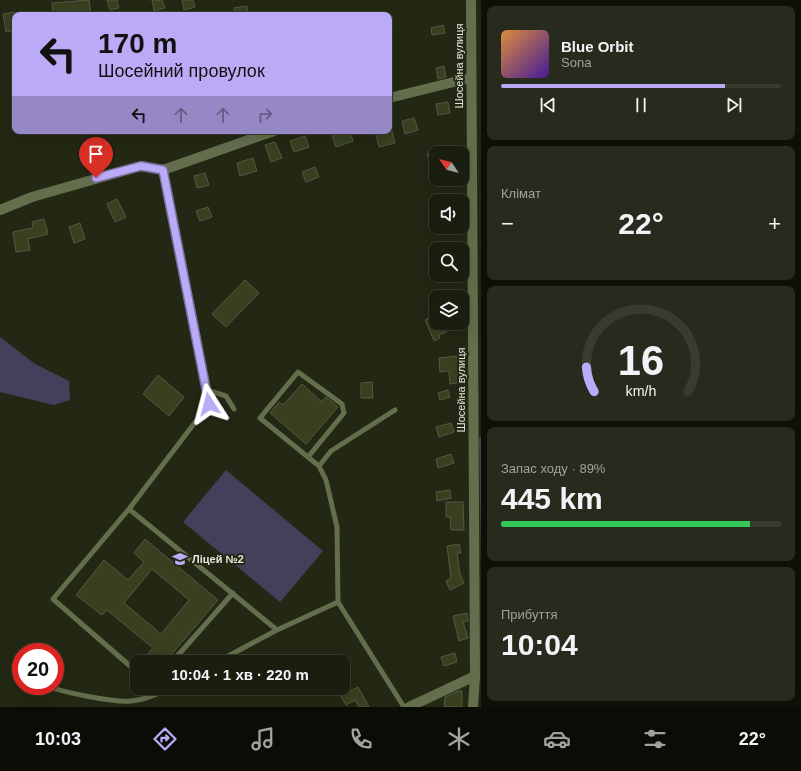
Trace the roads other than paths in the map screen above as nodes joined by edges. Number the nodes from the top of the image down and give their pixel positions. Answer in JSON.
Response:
{"nodes":[{"id":1,"x":471,"y":0,"type":"edge"},
{"id":2,"x":470,"y":78,"type":"junction"},
{"id":3,"x":392,"y":97,"type":"edge"},
{"id":4,"x":265,"y":134,"type":"edge"},
{"id":5,"x":163,"y":170,"type":"junction"},
{"id":6,"x":0,"y":210,"type":"edge"},
{"id":7,"x":207,"y":390,"type":"junction"},
{"id":8,"x":234,"y":409,"type":"dead end"},
{"id":9,"x":395,"y":410,"type":"dead end"},
{"id":10,"x":308,"y":457,"type":"junction"},
{"id":11,"x":319,"y":466,"type":"junction"},
{"id":12,"x":129,"y":509,"type":"junction"},
{"id":13,"x":233,"y":594,"type":"junction"},
{"id":14,"x":338,"y":602,"type":"junction"},
{"id":15,"x":277,"y":630,"type":"junction"},
{"id":16,"x":178,"y":655,"type":"edge"},
{"id":17,"x":230,"y":655,"type":"edge"},
{"id":18,"x":130,"y":666,"type":"edge"},
{"id":19,"x":475,"y":676,"type":"junction"},
{"id":20,"x":64,"y":690,"type":"edge"},
{"id":21,"x":150,"y":695,"type":"edge"},
{"id":22,"x":404,"y":707,"type":"edge"},
{"id":23,"x":409,"y":707,"type":"edge"},
{"id":24,"x":473,"y":707,"type":"edge"}],
"edges":[{"from":1,"to":2,"type":"street","name":"Шосейна вулиця"},
{"from":2,"to":3,"type":"street"},
{"from":2,"to":19,"type":"street","name":"Шосейна вулиця"},
{"from":4,"to":5,"type":"street"},
{"from":5,"to":6,"type":"street"},
{"from":5,"to":7,"type":"lane"},
{"from":7,"to":8,"type":"lane"},
{"from":7,"to":12,"type":"lane"},
{"from":9,"to":11,"type":"lane"},
{"from":10,"to":10,"type":"lane"},
{"from":10,"to":11,"type":"lane"},
{"from":11,"to":14,"type":"lane"},
{"from":12,"to":13,"type":"lane"},
{"from":12,"to":18,"type":"lane"},
{"from":13,"to":15,"type":"lane"},
{"from":13,"to":16,"type":"lane"},
{"from":14,"to":15,"type":"lane"},
{"from":14,"to":22,"type":"lane"},
{"from":15,"to":17,"type":"lane"},
{"from":19,"to":23,"type":"street"},
{"from":19,"to":24,"type":"street","name":"Шосейна вулиця"},
{"from":20,"to":21,"type":"lane"}]}
